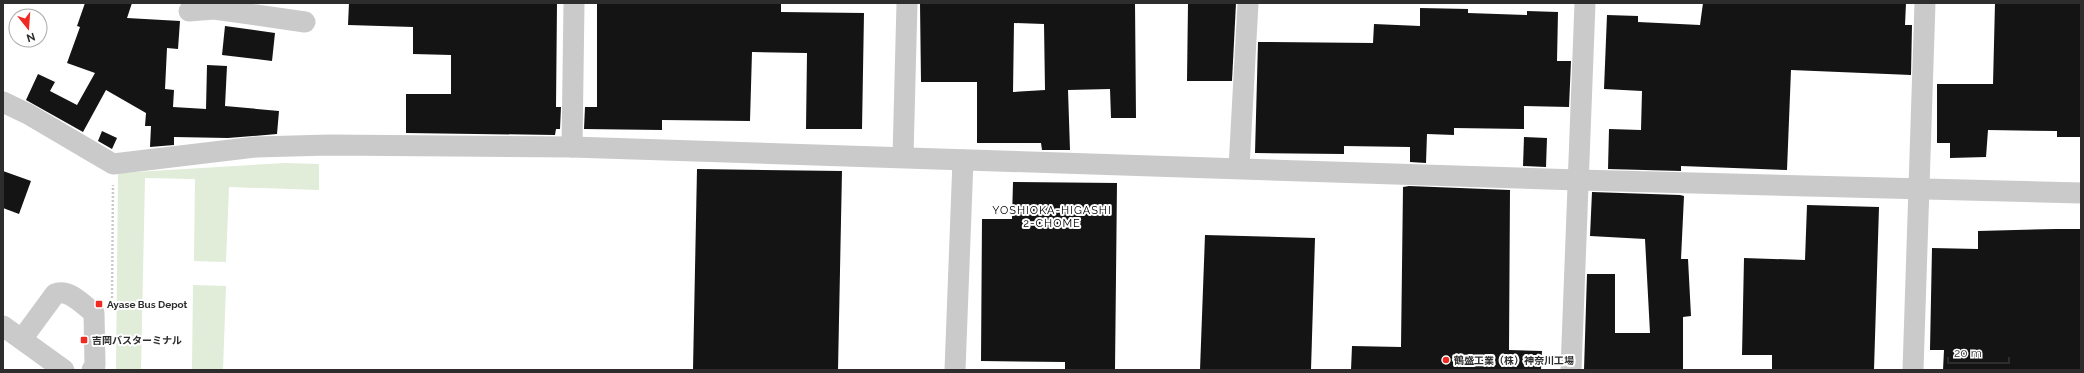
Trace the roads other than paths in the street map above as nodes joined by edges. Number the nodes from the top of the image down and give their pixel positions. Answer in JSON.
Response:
{"nodes":[{"id":1,"x":574,"y":3,"type":"edge"},
{"id":2,"x":907,"y":3,"type":"edge"},
{"id":3,"x":1248,"y":3,"type":"edge"},
{"id":4,"x":1585,"y":3,"type":"edge"},
{"id":5,"x":1925,"y":3,"type":"edge"},
{"id":6,"x":214,"y":6,"type":"edge"},
{"id":7,"x":189,"y":11,"type":"dead end"},
{"id":8,"x":305,"y":22,"type":"dead end"},
{"id":9,"x":3,"y":102,"type":"edge"},
{"id":10,"x":572,"y":147,"type":"junction"},
{"id":11,"x":903,"y":156,"type":"junction"},
{"id":12,"x":963,"y":160,"type":"junction"},
{"id":13,"x":1239,"y":168,"type":"junction"},
{"id":14,"x":1578,"y":180,"type":"junction"},
{"id":15,"x":1919,"y":190,"type":"junction"},
{"id":16,"x":2081,"y":193,"type":"edge"},
{"id":17,"x":3,"y":326,"type":"edge"},
{"id":18,"x":22,"y":339,"type":"junction"},
{"id":19,"x":64,"y":370,"type":"edge"},
{"id":20,"x":92,"y":370,"type":"edge"},
{"id":21,"x":955,"y":370,"type":"edge"},
{"id":22,"x":1571,"y":370,"type":"edge"},
{"id":23,"x":1913,"y":370,"type":"edge"}],
"edges":[{"from":1,"to":10,"type":"street"},
{"from":2,"to":11,"type":"street"},
{"from":3,"to":13,"type":"street"},
{"from":4,"to":14,"type":"street"},
{"from":5,"to":15,"type":"street"},
{"from":6,"to":7,"type":"street"},
{"from":6,"to":8,"type":"street"},
{"from":9,"to":10,"type":"street"},
{"from":10,"to":11,"type":"street"},
{"from":11,"to":12,"type":"street"},
{"from":12,"to":13,"type":"street"},
{"from":12,"to":21,"type":"street"},
{"from":13,"to":14,"type":"street"},
{"from":14,"to":15,"type":"street"},
{"from":14,"to":22,"type":"street"},
{"from":15,"to":16,"type":"street"},
{"from":15,"to":23,"type":"street"},
{"from":17,"to":18,"type":"street"},
{"from":18,"to":19,"type":"street"},
{"from":18,"to":20,"type":"street"}]}
